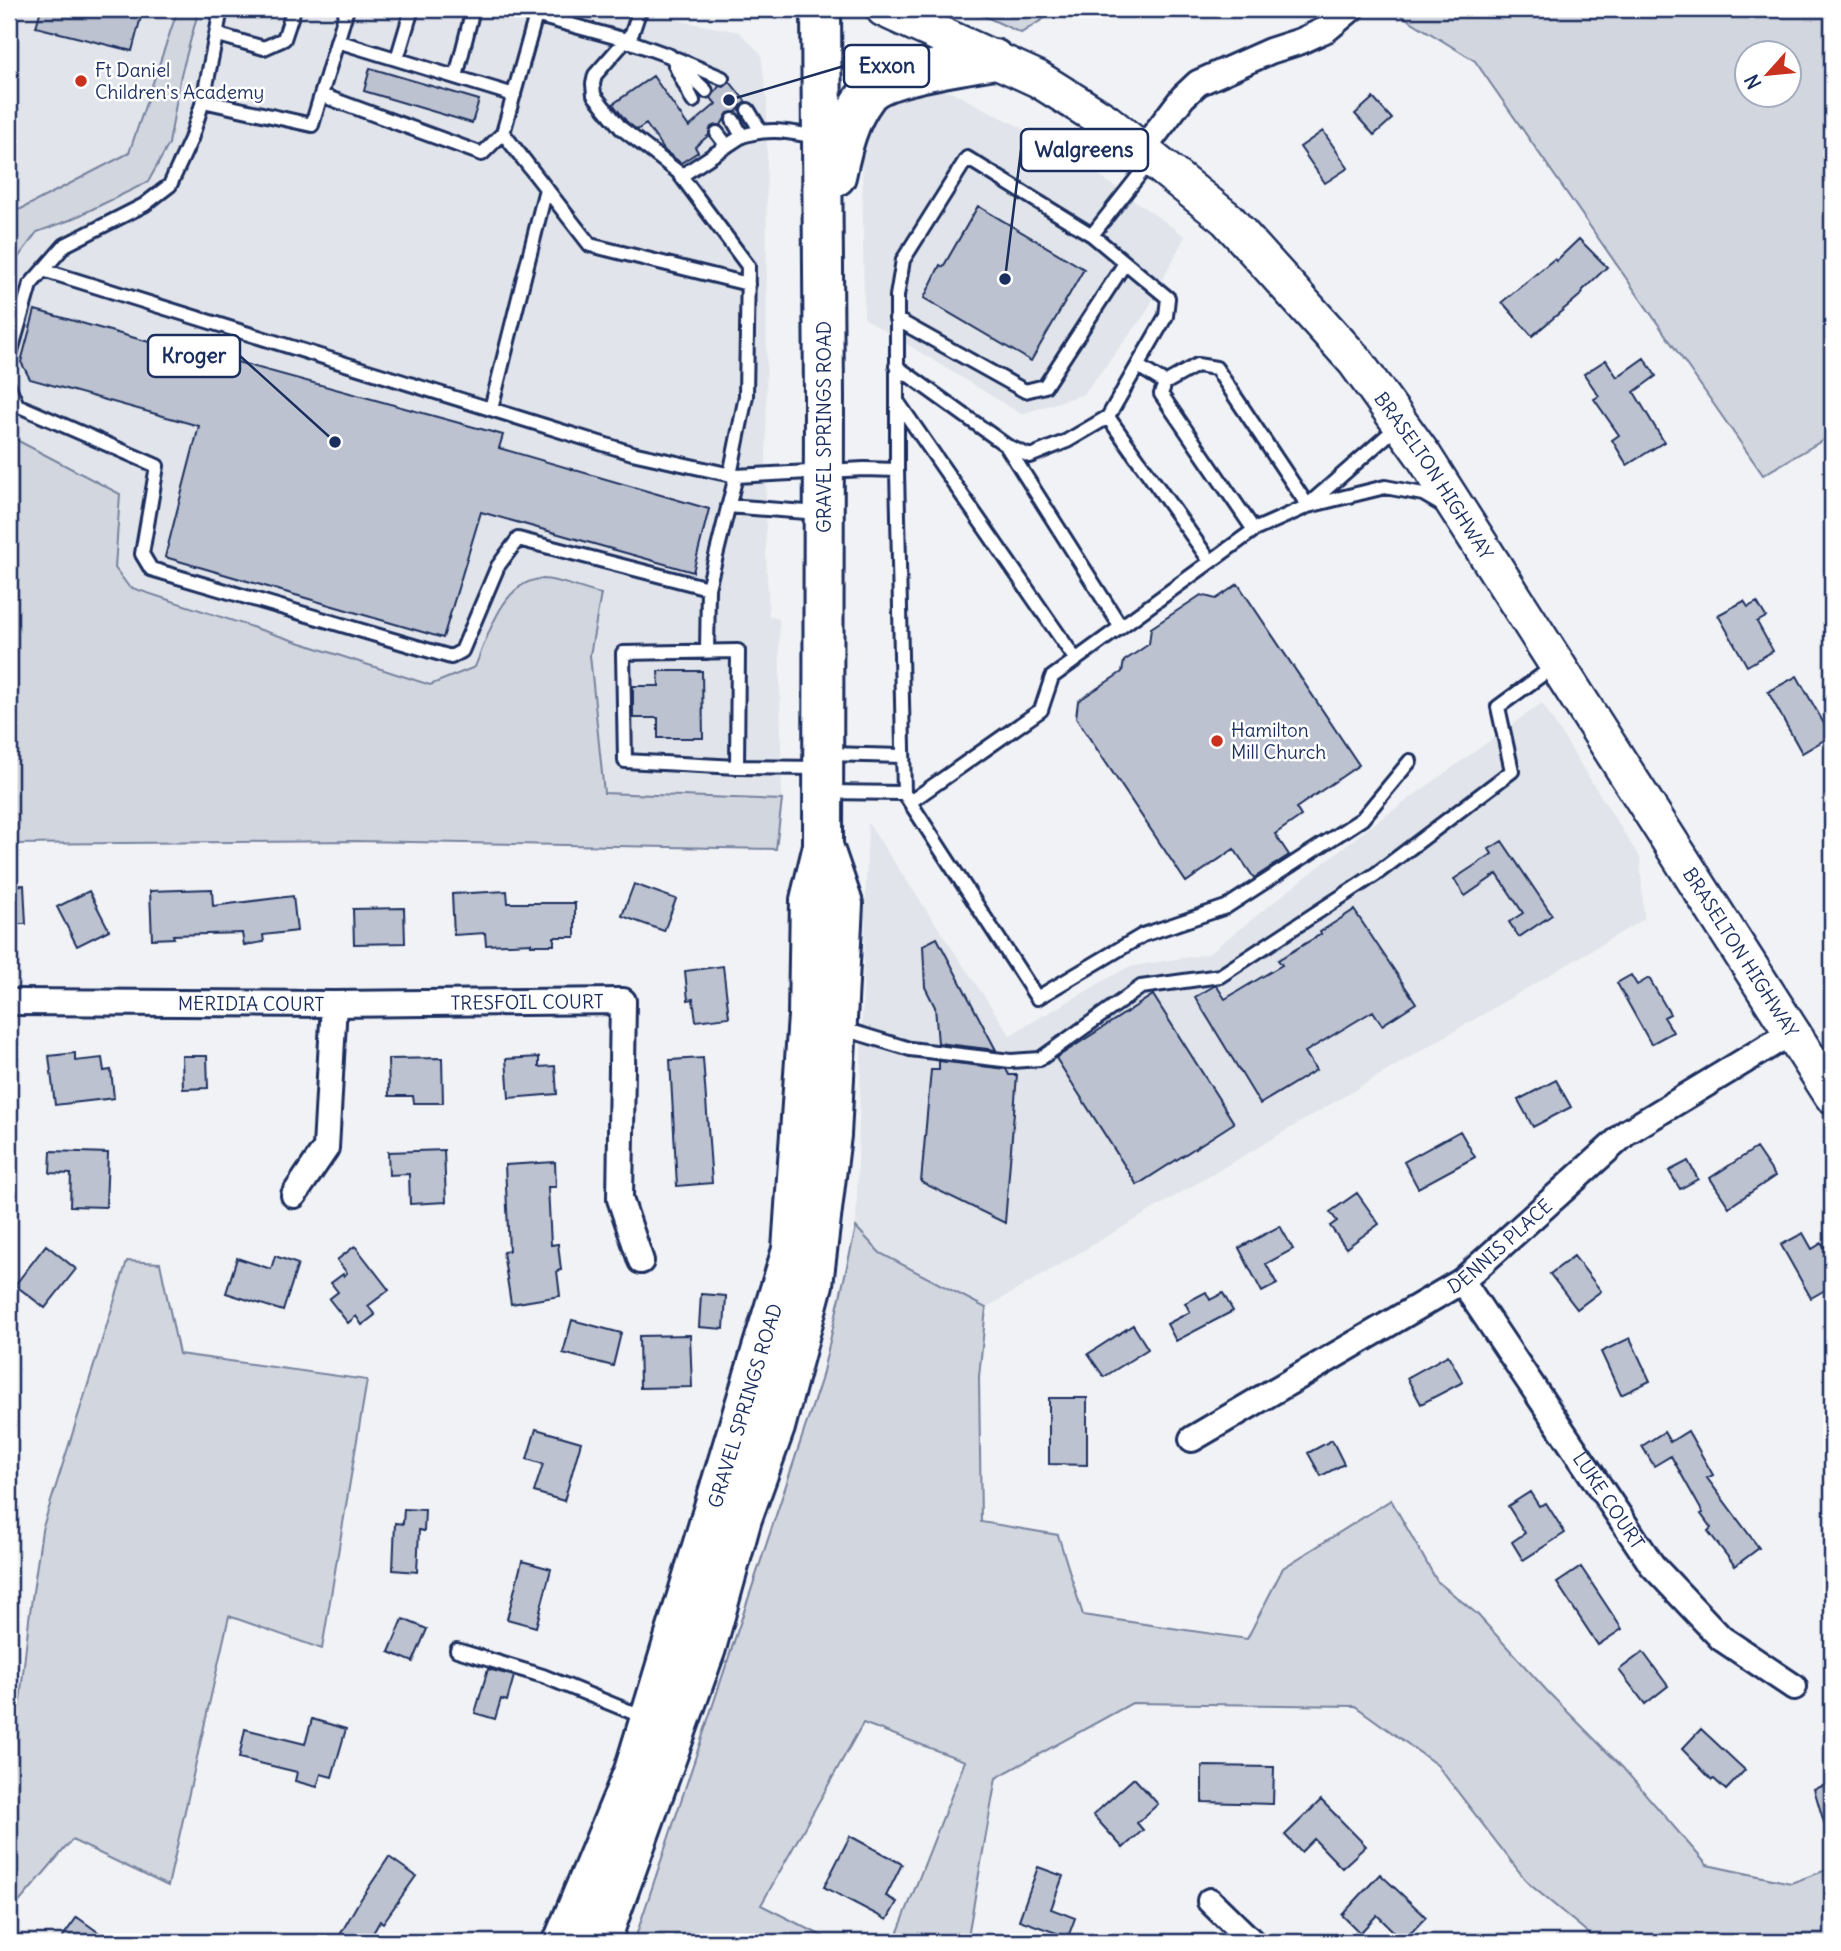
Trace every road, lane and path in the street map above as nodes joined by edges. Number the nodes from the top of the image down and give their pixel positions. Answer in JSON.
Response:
{"nodes":[{"id":1,"x":221,"y":9,"type":"edge"},
{"id":2,"x":294,"y":9,"type":"edge"},
{"id":3,"x":347,"y":9,"type":"edge"},
{"id":4,"x":411,"y":9,"type":"edge"},
{"id":5,"x":473,"y":9,"type":"edge"},
{"id":6,"x":513,"y":9,"type":"edge"},
{"id":7,"x":640,"y":9,"type":"edge"},
{"id":8,"x":821,"y":9,"type":"edge"},
{"id":9,"x":884,"y":9,"type":"edge"},
{"id":10,"x":1351,"y":9,"type":"edge"},
{"id":11,"x":536,"y":15,"type":"junction"},
{"id":12,"x":217,"y":30,"type":"junction"},
{"id":13,"x":626,"y":40,"type":"junction"},
{"id":14,"x":337,"y":41,"type":"junction"},
{"id":15,"x":670,"y":56,"type":"junction"},
{"id":16,"x":397,"y":59,"type":"junction"},
{"id":17,"x":994,"y":59,"type":"junction"},
{"id":18,"x":456,"y":77,"type":"junction"},
{"id":19,"x":722,"y":78,"type":"dead end"},
{"id":20,"x":706,"y":91,"type":"dead end"},
{"id":21,"x":321,"y":95,"type":"junction"},
{"id":22,"x":514,"y":95,"type":"junction"},
{"id":23,"x":203,"y":101,"type":"junction"},
{"id":24,"x":693,"y":101,"type":"dead end"},
{"id":25,"x":748,"y":110,"type":"dead end"},
{"id":26,"x":733,"y":120,"type":"dead end"},
{"id":27,"x":760,"y":130,"type":"junction"},
{"id":28,"x":503,"y":133,"type":"junction"},
{"id":29,"x":717,"y":134,"type":"dead end"},
{"id":30,"x":742,"y":136,"type":"junction"},
{"id":31,"x":822,"y":138,"type":"junction"},
{"id":32,"x":727,"y":146,"type":"junction"},
{"id":33,"x":1147,"y":155,"type":"junction"},
{"id":34,"x":681,"y":176,"type":"junction"},
{"id":35,"x":546,"y":189,"type":"junction"},
{"id":36,"x":1092,"y":235,"type":"junction"},
{"id":37,"x":823,"y":236,"type":"junction"},
{"id":38,"x":1125,"y":263,"type":"junction"},
{"id":39,"x":43,"y":270,"type":"junction"},
{"id":40,"x":748,"y":284,"type":"junction"},
{"id":41,"x":897,"y":319,"type":"junction"},
{"id":42,"x":9,"y":358,"type":"edge"},
{"id":43,"x":896,"y":366,"type":"junction"},
{"id":44,"x":1138,"y":366,"type":"junction"},
{"id":45,"x":9,"y":387,"type":"edge"},
{"id":46,"x":1163,"y":388,"type":"junction"},
{"id":47,"x":897,"y":401,"type":"junction"},
{"id":48,"x":491,"y":409,"type":"junction"},
{"id":49,"x":1108,"y":416,"type":"junction"},
{"id":50,"x":1401,"y":424,"type":"junction"},
{"id":51,"x":1007,"y":446,"type":"junction"},
{"id":52,"x":897,"y":470,"type":"junction"},
{"id":53,"x":824,"y":472,"type":"junction"},
{"id":54,"x":733,"y":475,"type":"junction"},
{"id":55,"x":729,"y":506,"type":"junction"},
{"id":56,"x":1308,"y":506,"type":"junction"},
{"id":57,"x":824,"y":513,"type":"junction"},
{"id":58,"x":1463,"y":517,"type":"junction"},
{"id":59,"x":1254,"y":530,"type":"junction"},
{"id":60,"x":1210,"y":561,"type":"junction"},
{"id":61,"x":708,"y":588,"type":"junction"},
{"id":62,"x":1121,"y":627,"type":"junction"},
{"id":63,"x":708,"y":652,"type":"junction"},
{"id":64,"x":1076,"y":660,"type":"junction"},
{"id":65,"x":1558,"y":664,"type":"junction"},
{"id":66,"x":902,"y":755,"type":"junction"},
{"id":67,"x":1410,"y":761,"type":"dead end"},
{"id":68,"x":737,"y":767,"type":"junction"},
{"id":69,"x":823,"y":771,"type":"junction"},
{"id":70,"x":907,"y":797,"type":"junction"},
{"id":71,"x":823,"y":846,"type":"junction"},
{"id":72,"x":9,"y":1002,"type":"edge"},
{"id":73,"x":334,"y":1004,"type":"junction"},
{"id":74,"x":836,"y":1032,"type":"junction"},
{"id":75,"x":1792,"y":1032,"type":"junction"},
{"id":76,"x":1832,"y":1095,"type":"edge"},
{"id":77,"x":294,"y":1195,"type":"dead end"},
{"id":78,"x":641,"y":1261,"type":"dead end"},
{"id":79,"x":1462,"y":1282,"type":"junction"},
{"id":80,"x":1192,"y":1439,"type":"dead end"},
{"id":81,"x":457,"y":1650,"type":"dead end"},
{"id":82,"x":1794,"y":1687,"type":"dead end"},
{"id":83,"x":649,"y":1720,"type":"junction"},
{"id":84,"x":1210,"y":1901,"type":"dead end"},
{"id":85,"x":563,"y":1942,"type":"edge"},
{"id":86,"x":600,"y":1942,"type":"edge"},
{"id":87,"x":1252,"y":1942,"type":"edge"}],
"edges":[{"from":1,"to":12,"type":"lane"},
{"from":2,"to":12,"type":"lane"},
{"from":3,"to":14,"type":"lane"},
{"from":4,"to":16,"type":"lane"},
{"from":5,"to":18,"type":"lane"},
{"from":6,"to":11,"type":"lane"},
{"from":7,"to":13,"type":"lane"},
{"from":8,"to":31,"type":"main road","name":"GRAVEL SPRINGS ROAD"},
{"from":9,"to":17,"type":"main road","name":"BRASELTON HIGHWAY"},
{"from":10,"to":33,"type":"street"},
{"from":11,"to":13,"type":"lane"},
{"from":11,"to":22,"type":"lane"},
{"from":12,"to":23,"type":"lane"},
{"from":13,"to":15,"type":"lane"},
{"from":13,"to":34,"type":"lane"},
{"from":14,"to":16,"type":"lane"},
{"from":14,"to":21,"type":"lane"},
{"from":15,"to":19,"type":"lane"},
{"from":15,"to":20,"type":"lane"},
{"from":15,"to":24,"type":"lane"},
{"from":16,"to":18,"type":"lane"},
{"from":17,"to":33,"type":"main road","name":"BRASELTON HIGHWAY"},
{"from":17,"to":37,"type":"main road"},
{"from":18,"to":22,"type":"lane"},
{"from":21,"to":23,"type":"lane"},
{"from":21,"to":28,"type":"lane"},
{"from":22,"to":28,"type":"lane"},
{"from":23,"to":39,"type":"lane"},
{"from":25,"to":27,"type":"lane"},
{"from":26,"to":30,"type":"lane"},
{"from":27,"to":30,"type":"lane"},
{"from":27,"to":31,"type":"lane"},
{"from":28,"to":35,"type":"lane"},
{"from":29,"to":32,"type":"lane"},
{"from":30,"to":32,"type":"lane"},
{"from":31,"to":37,"type":"main road","name":"GRAVEL SPRINGS ROAD"},
{"from":32,"to":34,"type":"lane"},
{"from":33,"to":36,"type":"lane"},
{"from":33,"to":50,"type":"main road","name":"BRASELTON HIGHWAY"},
{"from":34,"to":40,"type":"lane"},
{"from":35,"to":40,"type":"lane"},
{"from":35,"to":48,"type":"lane"},
{"from":36,"to":38,"type":"lane"},
{"from":36,"to":41,"type":"lane"},
{"from":37,"to":53,"type":"main road","name":"GRAVEL SPRINGS ROAD"},
{"from":38,"to":41,"type":"lane"},
{"from":38,"to":44,"type":"lane"},
{"from":39,"to":42,"type":"lane"},
{"from":39,"to":48,"type":"lane"},
{"from":40,"to":54,"type":"lane"},
{"from":41,"to":43,"type":"lane"},
{"from":43,"to":47,"type":"lane"},
{"from":43,"to":51,"type":"lane"},
{"from":44,"to":46,"type":"lane"},
{"from":44,"to":49,"type":"lane"},
{"from":45,"to":61,"type":"lane"},
{"from":46,"to":56,"type":"lane"},
{"from":46,"to":59,"type":"lane"},
{"from":47,"to":52,"type":"lane"},
{"from":47,"to":64,"type":"lane"},
{"from":48,"to":54,"type":"lane"},
{"from":49,"to":51,"type":"lane"},
{"from":49,"to":60,"type":"lane"},
{"from":50,"to":56,"type":"lane"},
{"from":50,"to":58,"type":"main road","name":"BRASELTON HIGHWAY"},
{"from":51,"to":62,"type":"lane"},
{"from":52,"to":53,"type":"lane"},
{"from":52,"to":66,"type":"lane"},
{"from":53,"to":54,"type":"lane"},
{"from":53,"to":57,"type":"main road","name":"GRAVEL SPRINGS ROAD"},
{"from":54,"to":55,"type":"lane"},
{"from":55,"to":57,"type":"lane"},
{"from":55,"to":61,"type":"lane"},
{"from":56,"to":58,"type":"lane"},
{"from":56,"to":59,"type":"lane"},
{"from":57,"to":69,"type":"main road","name":"GRAVEL SPRINGS ROAD"},
{"from":58,"to":65,"type":"main road","name":"BRASELTON HIGHWAY"},
{"from":59,"to":60,"type":"lane"},
{"from":60,"to":62,"type":"lane"},
{"from":61,"to":63,"type":"lane"},
{"from":62,"to":64,"type":"lane"},
{"from":63,"to":68,"type":"lane"},
{"from":63,"to":68,"type":"lane"},
{"from":64,"to":70,"type":"lane"},
{"from":65,"to":74,"type":"lane"},
{"from":65,"to":75,"type":"main road","name":"BRASELTON HIGHWAY"},
{"from":66,"to":69,"type":"lane"},
{"from":66,"to":70,"type":"lane"},
{"from":67,"to":70,"type":"lane"},
{"from":68,"to":69,"type":"lane"},
{"from":69,"to":70,"type":"lane"},
{"from":69,"to":71,"type":"main road","name":"GRAVEL SPRINGS ROAD"},
{"from":71,"to":74,"type":"main road","name":"GRAVEL SPRINGS ROAD"},
{"from":71,"to":83,"type":"main road","name":"GRAVEL SPRINGS ROAD"},
{"from":72,"to":73,"type":"street","name":"MERIDIA COURT"},
{"from":73,"to":77,"type":"street","name":"MERIDIA COURT"},
{"from":73,"to":78,"type":"street","name":"TRESFOIL COURT"},
{"from":74,"to":86,"type":"main road","name":"GRAVEL SPRINGS ROAD"},
{"from":75,"to":76,"type":"main road","name":"BRASELTON HIGHWAY"},
{"from":75,"to":79,"type":"street","name":"DENNIS PLACE"},
{"from":79,"to":80,"type":"street","name":"DENNIS PLACE"},
{"from":79,"to":82,"type":"street","name":"LUKE COURT"},
{"from":81,"to":83,"type":"lane"},
{"from":83,"to":85,"type":"main road","name":"GRAVEL SPRINGS ROAD"},
{"from":84,"to":87,"type":"street"}]}
